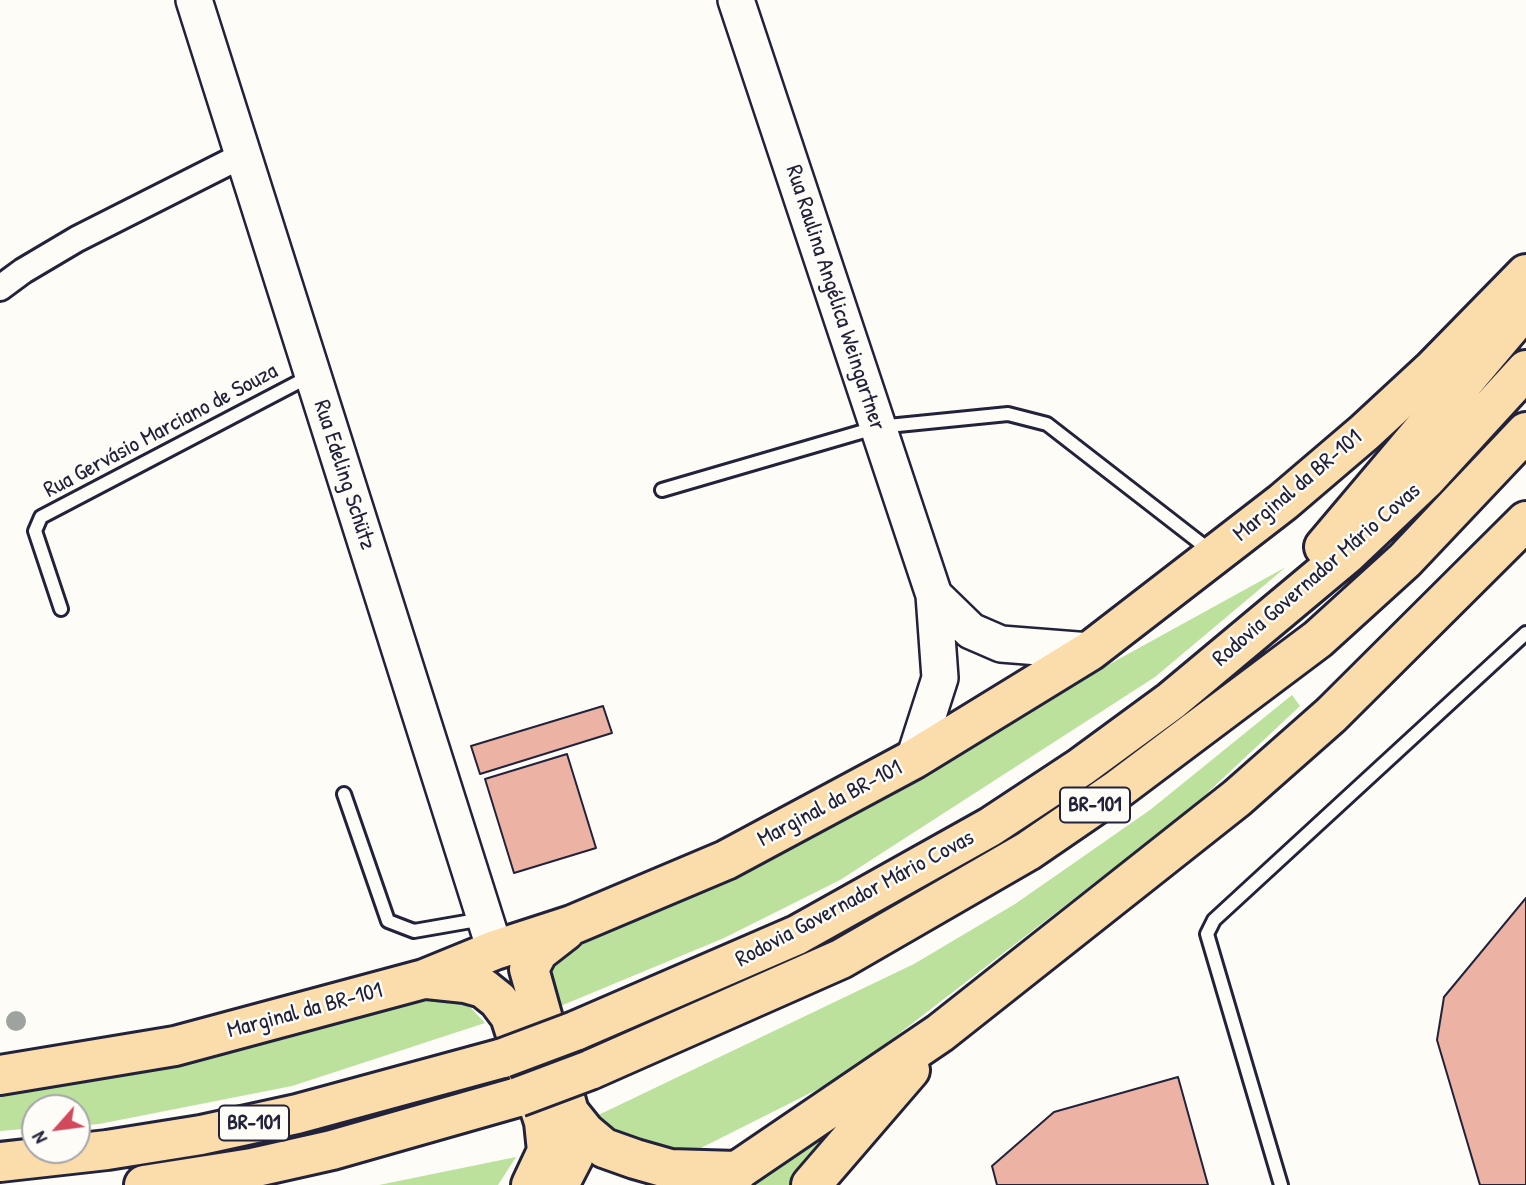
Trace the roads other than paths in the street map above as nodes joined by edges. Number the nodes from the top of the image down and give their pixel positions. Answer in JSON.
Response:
{"nodes":[{"id":1,"x":194,"y":0,"type":"edge"},
{"id":2,"x":736,"y":0,"type":"edge"},
{"id":3,"x":243,"y":155,"type":"junction"},
{"id":4,"x":1526,"y":274,"type":"edge"},
{"id":5,"x":0,"y":288,"type":"edge"},
{"id":6,"x":1526,"y":307,"type":"edge"},
{"id":7,"x":1526,"y":370,"type":"edge"},
{"id":8,"x":312,"y":374,"type":"junction"},
{"id":9,"x":878,"y":427,"type":"junction"},
{"id":10,"x":1518,"y":443,"type":"edge"},
{"id":11,"x":662,"y":490,"type":"dead end"},
{"id":12,"x":1526,"y":521,"type":"edge"},
{"id":13,"x":1215,"y":555,"type":"junction"},
{"id":14,"x":934,"y":596,"type":"junction"},
{"id":15,"x":61,"y":609,"type":"dead end"},
{"id":16,"x":1526,"y":633,"type":"edge"},
{"id":17,"x":1255,"y":634,"type":"junction"},
{"id":18,"x":1090,"y":651,"type":"junction"},
{"id":19,"x":914,"y":758,"type":"junction"},
{"id":20,"x":344,"y":794,"type":"dead end"},
{"id":21,"x":572,"y":925,"type":"junction"},
{"id":22,"x":489,"y":934,"type":"junction"},
{"id":23,"x":424,"y":979,"type":"junction"},
{"id":24,"x":940,"y":1033,"type":"junction"},
{"id":25,"x":0,"y":1075,"type":"edge"},
{"id":26,"x":569,"y":1112,"type":"junction"},
{"id":27,"x":0,"y":1162,"type":"edge"},
{"id":28,"x":733,"y":1178,"type":"edge"},
{"id":29,"x":154,"y":1184,"type":"edge"},
{"id":30,"x":531,"y":1185,"type":"edge"},
{"id":31,"x":559,"y":1185,"type":"edge"},
{"id":32,"x":811,"y":1185,"type":"edge"},
{"id":33,"x":1281,"y":1185,"type":"edge"}],
"edges":[{"from":1,"to":3,"type":"main road","name":"Rua Edeling Schütz"},
{"from":2,"to":9,"type":"main road","name":"Rua Raulina Angélica Weingartner"},
{"from":3,"to":5,"type":"street"},
{"from":3,"to":8,"type":"main road","name":"Rua Edeling Schütz"},
{"from":4,"to":13,"type":"highway","name":"Marginal da BR-101"},
{"from":6,"to":17,"type":"highway"},
{"from":7,"to":17,"type":"highway","name":"Rodovia Governador Mário Covas","number":"BR-101"},
{"from":8,"to":15,"type":"lane","name":"Rua Gervásio Marciano de Souza"},
{"from":8,"to":22,"type":"main road","name":"Rua Edeling Schütz"},
{"from":9,"to":11,"type":"lane"},
{"from":9,"to":13,"type":"lane"},
{"from":9,"to":14,"type":"main road","name":"Rua Raulina Angélica Weingartner"},
{"from":10,"to":29,"type":"highway","name":"Rodovia Governador Mário Covas","number":"BR-101","bridge":true},
{"from":12,"to":24,"type":"highway"},
{"from":13,"to":18,"type":"highway","name":"Marginal da BR-101"},
{"from":14,"to":18,"type":"main road","name":"Rua Raulina Angélica Weingartner"},
{"from":14,"to":19,"type":"main road","name":"Rua Raulina Angélica Weingartner"},
{"from":16,"to":33,"type":"lane"},
{"from":17,"to":27,"type":"highway","name":"Rodovia Governador Mário Covas","number":"BR-101","bridge":true},
{"from":18,"to":19,"type":"highway","name":"Marginal da BR-101"},
{"from":19,"to":21,"type":"highway","name":"Marginal da BR-101"},
{"from":20,"to":22,"type":"lane"},
{"from":21,"to":22,"type":"highway","name":"Marginal da BR-101"},
{"from":21,"to":26,"type":"highway"},
{"from":22,"to":23,"type":"highway","name":"Marginal da BR-101"},
{"from":23,"to":25,"type":"highway","name":"Marginal da BR-101"},
{"from":23,"to":30,"type":"highway"},
{"from":24,"to":28,"type":"highway"},
{"from":24,"to":32,"type":"highway"},
{"from":26,"to":28,"type":"highway"},
{"from":26,"to":31,"type":"highway"}]}
